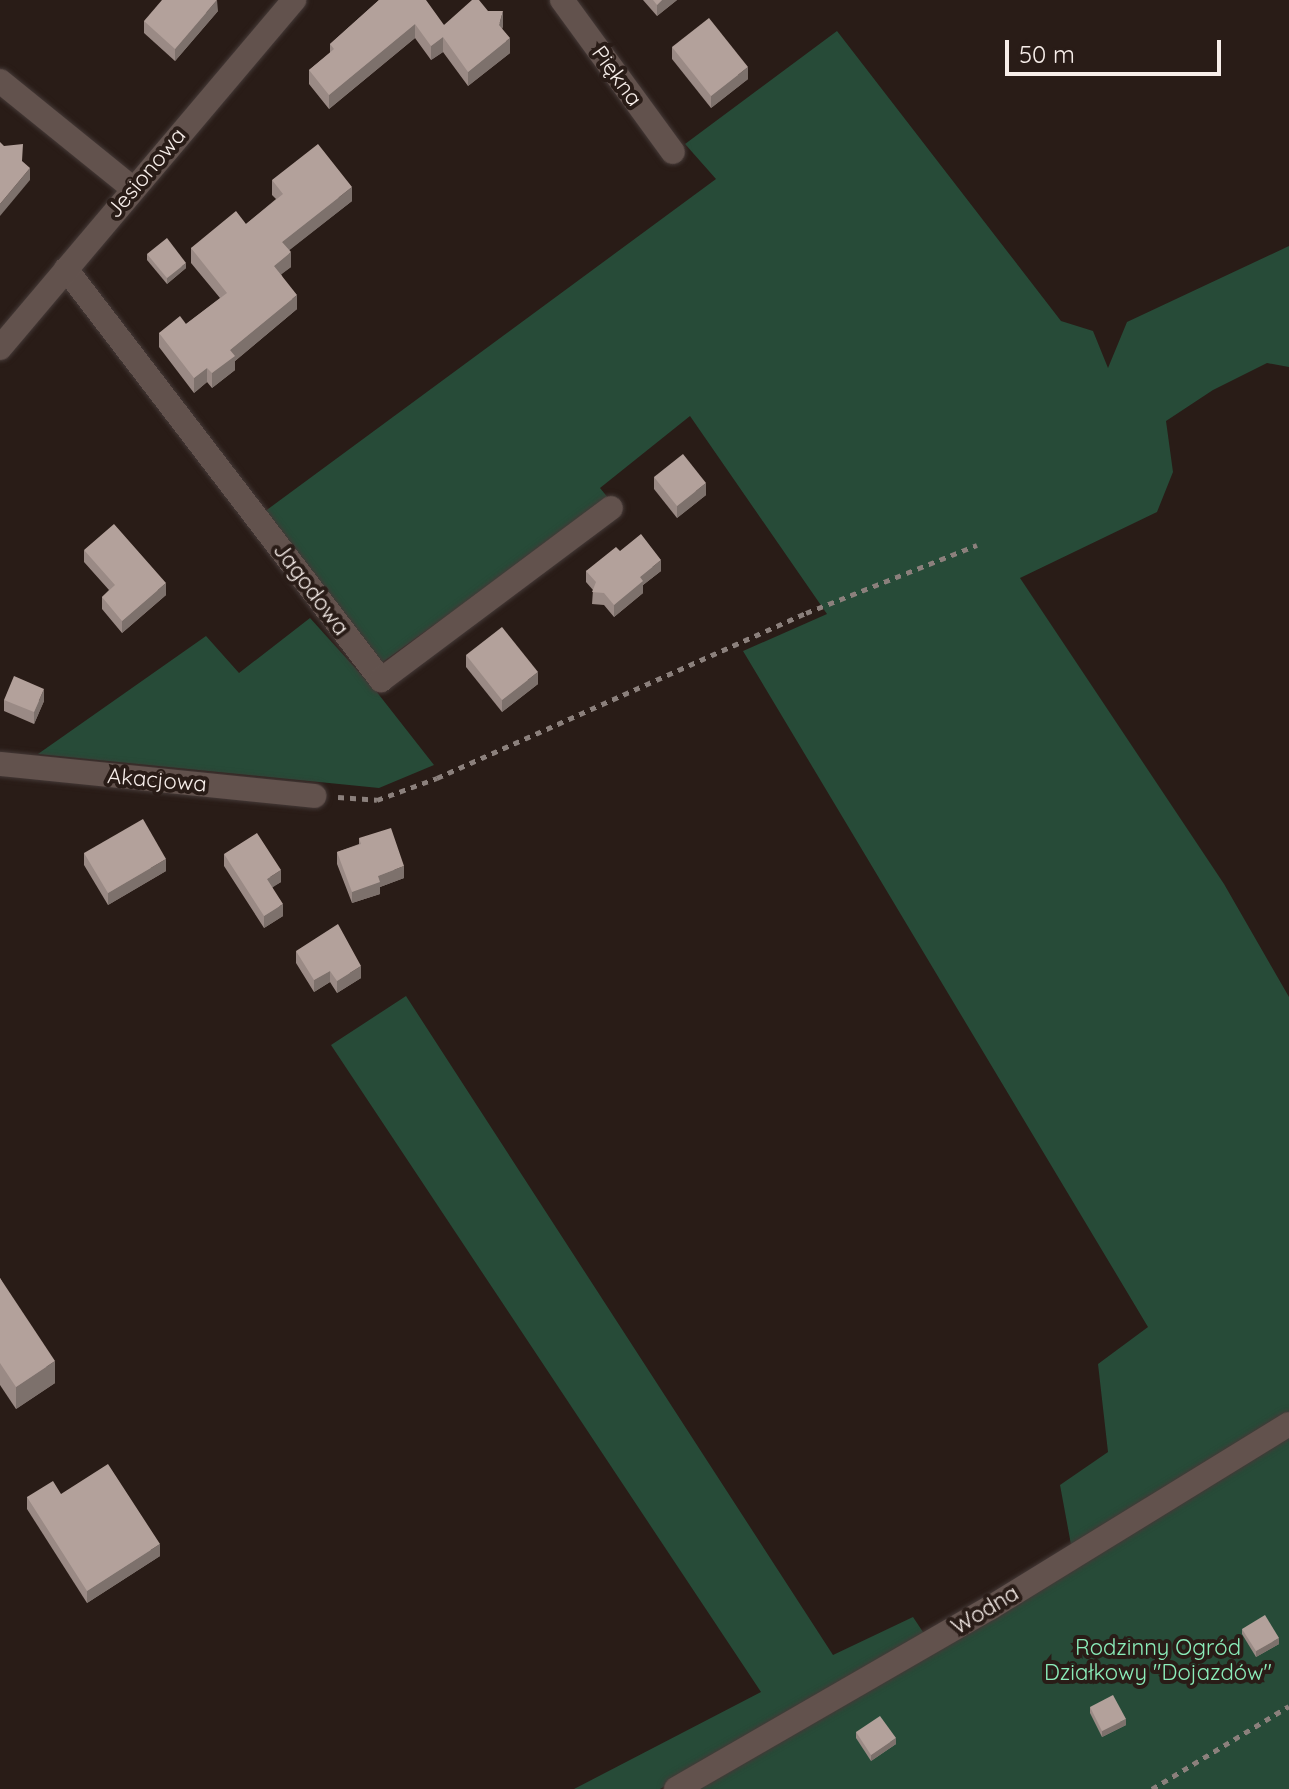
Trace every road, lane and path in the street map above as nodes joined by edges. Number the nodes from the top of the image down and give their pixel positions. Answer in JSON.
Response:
{"nodes":[{"id":1,"x":294,"y":0,"type":"edge"},
{"id":2,"x":562,"y":0,"type":"edge"},
{"id":3,"x":0,"y":81,"type":"edge"},
{"id":4,"x":673,"y":152,"type":"dead end"},
{"id":5,"x":132,"y":188,"type":"junction"},
{"id":6,"x":66,"y":269,"type":"junction"},
{"id":7,"x":0,"y":348,"type":"edge"},
{"id":8,"x":611,"y":508,"type":"dead end"},
{"id":9,"x":977,"y":545,"type":"dead end"},
{"id":10,"x":0,"y":764,"type":"edge"},
{"id":11,"x":314,"y":796,"type":"joint"},
{"id":12,"x":1289,"y":1424,"type":"edge"},
{"id":13,"x":1289,"y":1706,"type":"edge"},
{"id":14,"x":676,"y":1789,"type":"edge"},
{"id":15,"x":1152,"y":1789,"type":"edge"}],
"edges":[{"from":1,"to":5,"type":"street","name":"Jesionowa"},
{"from":2,"to":4,"type":"street","name":"Piękna"},
{"from":3,"to":5,"type":"street"},
{"from":5,"to":6,"type":"street","name":"Jesionowa"},
{"from":6,"to":7,"type":"street","name":"Jesionowa"},
{"from":6,"to":8,"type":"street","name":"Jagodowa"},
{"from":9,"to":11,"type":"path"},
{"from":10,"to":11,"type":"street","name":"Akacjowa"},
{"from":12,"to":14,"type":"street","name":"Wodna"},
{"from":13,"to":15,"type":"path"}]}
